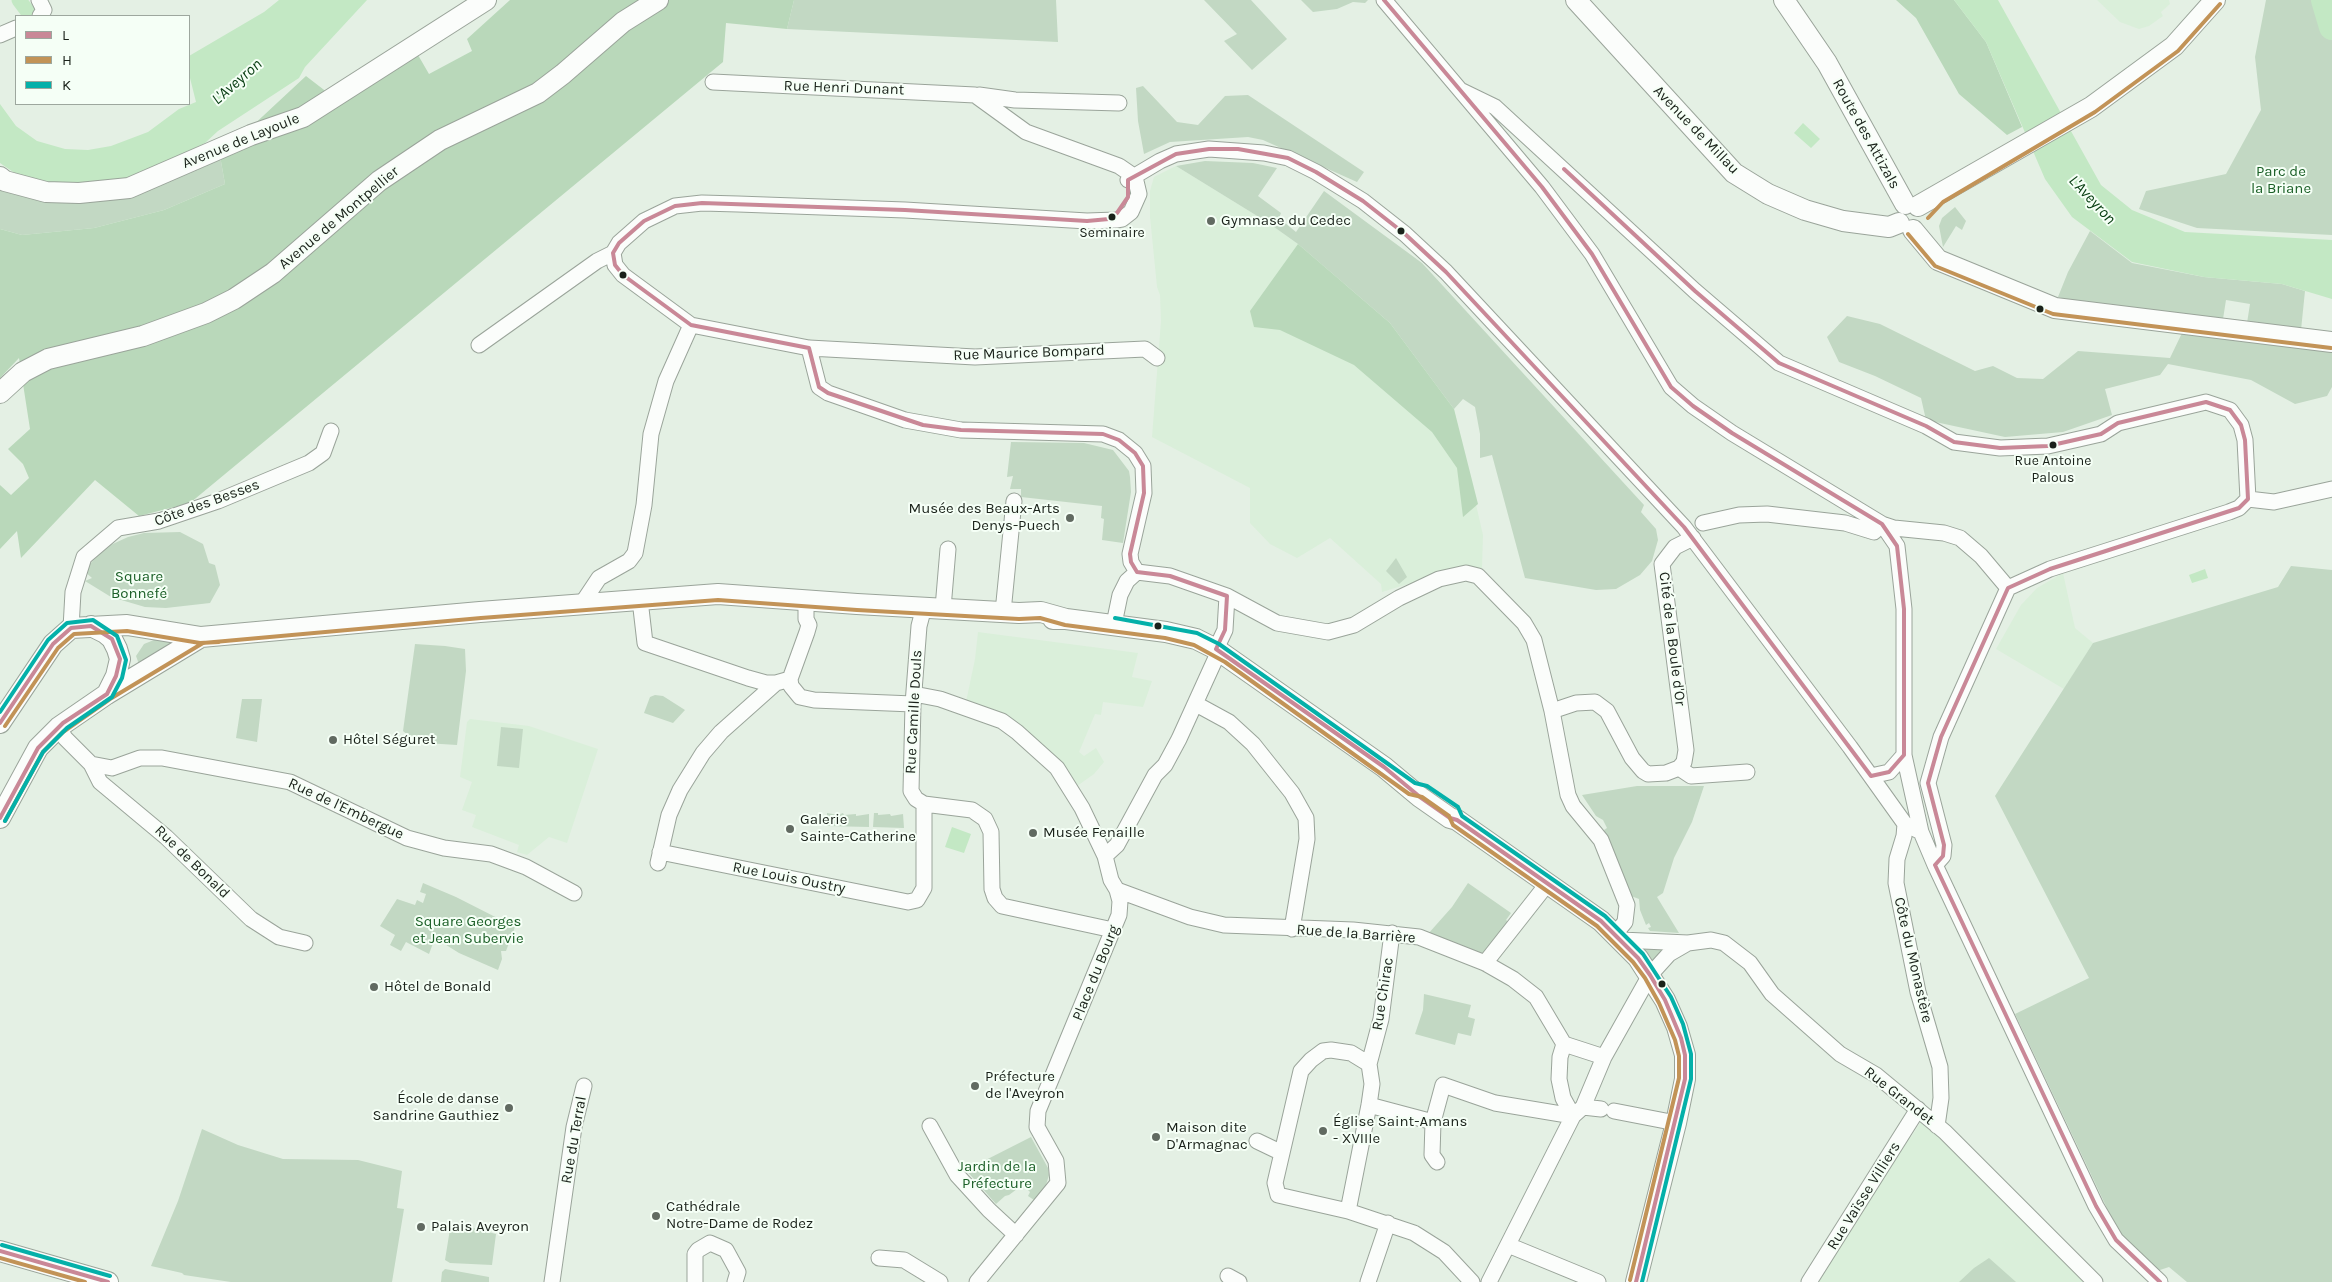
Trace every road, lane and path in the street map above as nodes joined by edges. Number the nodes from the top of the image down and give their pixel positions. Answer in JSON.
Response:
{"nodes":[{"id":1,"x":39,"y":0,"type":"edge"},
{"id":2,"x":486,"y":0,"type":"edge"},
{"id":3,"x":658,"y":0,"type":"edge"},
{"id":4,"x":1384,"y":0,"type":"edge"},
{"id":5,"x":1576,"y":0,"type":"edge"},
{"id":6,"x":1784,"y":0,"type":"edge"},
{"id":7,"x":2215,"y":0,"type":"edge"},
{"id":8,"x":41,"y":15,"type":"edge"},
{"id":9,"x":15,"y":28,"type":"edge"},
{"id":10,"x":0,"y":34,"type":"edge"},
{"id":11,"x":713,"y":82,"type":"dead end"},
{"id":12,"x":1456,"y":88,"type":"junction"},
{"id":13,"x":975,"y":95,"type":"junction"},
{"id":14,"x":1119,"y":103,"type":"dead end"},
{"id":15,"x":1130,"y":176,"type":"junction"},
{"id":16,"x":0,"y":177,"type":"edge"},
{"id":17,"x":1911,"y":217,"type":"junction"},
{"id":18,"x":613,"y":254,"type":"junction"},
{"id":19,"x":691,"y":325,"type":"junction"},
{"id":20,"x":2332,"y":342,"type":"edge"},
{"id":21,"x":479,"y":345,"type":"dead end"},
{"id":22,"x":809,"y":348,"type":"junction"},
{"id":23,"x":1157,"y":358,"type":"dead end"},
{"id":24,"x":0,"y":393,"type":"edge"},
{"id":25,"x":331,"y":431,"type":"dead end"},
{"id":26,"x":2332,"y":489,"type":"edge"},
{"id":27,"x":2248,"y":499,"type":"junction"},
{"id":28,"x":1014,"y":501,"type":"dead end"},
{"id":29,"x":1703,"y":523,"type":"dead end"},
{"id":30,"x":1882,"y":524,"type":"junction"},
{"id":31,"x":1693,"y":538,"type":"junction"},
{"id":32,"x":948,"y":549,"type":"dead end"},
{"id":33,"x":1137,"y":572,"type":"junction"},
{"id":34,"x":2008,"y":588,"type":"junction"},
{"id":35,"x":1227,"y":596,"type":"junction"},
{"id":36,"x":640,"y":600,"type":"junction"},
{"id":37,"x":806,"y":600,"type":"junction"},
{"id":38,"x":581,"y":606,"type":"junction"},
{"id":39,"x":934,"y":607,"type":"junction"},
{"id":40,"x":1011,"y":612,"type":"junction"},
{"id":41,"x":1114,"y":624,"type":"junction"},
{"id":42,"x":91,"y":626,"type":"junction"},
{"id":43,"x":71,"y":628,"type":"junction"},
{"id":44,"x":201,"y":637,"type":"junction"},
{"id":45,"x":1218,"y":650,"type":"junction"},
{"id":46,"x":777,"y":682,"type":"junction"},
{"id":47,"x":107,"y":694,"type":"junction"},
{"id":48,"x":913,"y":699,"type":"junction"},
{"id":49,"x":1193,"y":710,"type":"junction"},
{"id":50,"x":1552,"y":711,"type":"junction"},
{"id":51,"x":0,"y":723,"type":"edge"},
{"id":52,"x":59,"y":727,"type":"junction"},
{"id":53,"x":1904,"y":755,"type":"junction"},
{"id":54,"x":1679,"y":768,"type":"junction"},
{"id":55,"x":93,"y":769,"type":"junction"},
{"id":56,"x":1748,"y":772,"type":"dead end"},
{"id":57,"x":1889,"y":772,"type":"junction"},
{"id":58,"x":1871,"y":776,"type":"junction"},
{"id":59,"x":1909,"y":778,"type":"junction"},
{"id":60,"x":1884,"y":794,"type":"junction"},
{"id":61,"x":924,"y":804,"type":"junction"},
{"id":62,"x":0,"y":818,"type":"edge"},
{"id":63,"x":1905,"y":824,"type":"junction"},
{"id":64,"x":1921,"y":832,"type":"junction"},
{"id":65,"x":1106,"y":863,"type":"junction"},
{"id":66,"x":1935,"y":865,"type":"junction"},
{"id":67,"x":1548,"y":883,"type":"junction"},
{"id":68,"x":1117,"y":890,"type":"junction"},
{"id":69,"x":574,"y":893,"type":"dead end"},
{"id":70,"x":1292,"y":929,"type":"junction"},
{"id":71,"x":1113,"y":930,"type":"junction"},
{"id":72,"x":1392,"y":933,"type":"junction"},
{"id":73,"x":1618,"y":937,"type":"junction"},
{"id":74,"x":305,"y":943,"type":"dead end"},
{"id":75,"x":1688,"y":943,"type":"junction"},
{"id":76,"x":1485,"y":963,"type":"junction"},
{"id":77,"x":1650,"y":974,"type":"junction"},
{"id":78,"x":1564,"y":1044,"type":"junction"},
{"id":79,"x":1604,"y":1057,"type":"junction"},
{"id":80,"x":1370,"y":1059,"type":"junction"},
{"id":81,"x":584,"y":1086,"type":"dead end"},
{"id":82,"x":1369,"y":1105,"type":"junction"},
{"id":83,"x":1918,"y":1110,"type":"junction"},
{"id":84,"x":1578,"y":1112,"type":"junction"},
{"id":85,"x":1433,"y":1122,"type":"junction"},
{"id":86,"x":1676,"y":1123,"type":"junction"},
{"id":87,"x":930,"y":1126,"type":"dead end"},
{"id":88,"x":1937,"y":1126,"type":"junction"},
{"id":89,"x":1257,"y":1141,"type":"dead end"},
{"id":90,"x":1282,"y":1153,"type":"junction"},
{"id":91,"x":1437,"y":1162,"type":"dead end"},
{"id":92,"x":1348,"y":1212,"type":"junction"},
{"id":93,"x":1388,"y":1223,"type":"junction"},
{"id":94,"x":1016,"y":1235,"type":"junction"},
{"id":95,"x":1508,"y":1245,"type":"junction"},
{"id":96,"x":0,"y":1251,"type":"edge"},
{"id":97,"x":879,"y":1258,"type":"dead end"},
{"id":98,"x":108,"y":1282,"type":"edge"},
{"id":99,"x":552,"y":1282,"type":"edge"},
{"id":100,"x":695,"y":1282,"type":"edge"},
{"id":101,"x":735,"y":1282,"type":"edge"},
{"id":102,"x":940,"y":1282,"type":"edge"},
{"id":103,"x":977,"y":1282,"type":"edge"},
{"id":104,"x":1368,"y":1282,"type":"edge"},
{"id":105,"x":1472,"y":1282,"type":"edge"},
{"id":106,"x":1489,"y":1282,"type":"edge"},
{"id":107,"x":1598,"y":1282,"type":"edge"},
{"id":108,"x":1636,"y":1282,"type":"edge"},
{"id":109,"x":1809,"y":1282,"type":"edge"},
{"id":110,"x":2096,"y":1282,"type":"edge"},
{"id":111,"x":2160,"y":1282,"type":"edge"}],
"edges":[{"from":1,"to":8,"type":"street"},
{"from":2,"to":16,"type":"street","name":"Avenue de Layoule"},
{"from":3,"to":24,"type":"street","name":"Avenue de Montpellier"},
{"from":4,"to":12,"type":"street"},
{"from":5,"to":17,"type":"street","name":"Avenue de Millau"},
{"from":6,"to":17,"type":"street","name":"Route des Attizals"},
{"from":7,"to":17,"type":"street","name":"Avenue de Millau"},
{"from":9,"to":10,"type":"street"},
{"from":11,"to":13,"type":"street","name":"Rue Henri Dunant"},
{"from":12,"to":27,"type":"street"},
{"from":12,"to":30,"type":"street"},
{"from":13,"to":14,"type":"street","name":"Rue Henri Dunant"},
{"from":13,"to":15,"type":"street"},
{"from":15,"to":18,"type":"street"},
{"from":15,"to":31,"type":"street"},
{"from":17,"to":20,"type":"street","name":"Route des Attizals"},
{"from":18,"to":19,"type":"street"},
{"from":18,"to":21,"type":"street"},
{"from":19,"to":22,"type":"street","name":"Rue Maurice Bompard"},
{"from":19,"to":38,"type":"street"},
{"from":22,"to":23,"type":"street","name":"Rue Maurice Bompard"},
{"from":22,"to":33,"type":"street"},
{"from":25,"to":43,"type":"street","name":"Côte des Besses"},
{"from":26,"to":27,"type":"street"},
{"from":27,"to":34,"type":"street"},
{"from":28,"to":40,"type":"street"},
{"from":29,"to":30,"type":"street"},
{"from":30,"to":34,"type":"street"},
{"from":30,"to":53,"type":"street"},
{"from":31,"to":54,"type":"street","name":"Cité de la Boule d'Or"},
{"from":31,"to":58,"type":"street"},
{"from":32,"to":39,"type":"street","name":"Rue Camille Douls"},
{"from":33,"to":35,"type":"street"},
{"from":33,"to":41,"type":"street"},
{"from":34,"to":66,"type":"street"},
{"from":35,"to":45,"type":"street"},
{"from":35,"to":50,"type":"street"},
{"from":36,"to":37,"type":"street"},
{"from":36,"to":38,"type":"street"},
{"from":36,"to":46,"type":"street"},
{"from":37,"to":39,"type":"street"},
{"from":37,"to":46,"type":"street"},
{"from":38,"to":44,"type":"street"},
{"from":39,"to":40,"type":"street"},
{"from":39,"to":48,"type":"street","name":"Rue Camille Douls"},
{"from":40,"to":41,"type":"street"},
{"from":41,"to":45,"type":"street"},
{"from":42,"to":43,"type":"street"},
{"from":42,"to":44,"type":"street"},
{"from":42,"to":47,"type":"street"},
{"from":43,"to":51,"type":"street"},
{"from":44,"to":47,"type":"street"},
{"from":45,"to":49,"type":"street"},
{"from":45,"to":67,"type":"street"},
{"from":46,"to":48,"type":"street","name":"Place du Bourg"},
{"from":46,"to":61,"type":"street","name":"Rue Louis Oustry"},
{"from":47,"to":52,"type":"street"},
{"from":48,"to":61,"type":"street","name":"Rue Camille Douls"},
{"from":48,"to":65,"type":"street","name":"Place du Bourg"},
{"from":49,"to":65,"type":"street"},
{"from":49,"to":70,"type":"street"},
{"from":50,"to":54,"type":"street"},
{"from":50,"to":73,"type":"street"},
{"from":52,"to":55,"type":"street","name":"Rue de Bonald"},
{"from":52,"to":62,"type":"street"},
{"from":53,"to":57,"type":"street"},
{"from":53,"to":59,"type":"street"},
{"from":54,"to":56,"type":"street"},
{"from":55,"to":69,"type":"street","name":"Rue de l'Embergue"},
{"from":55,"to":74,"type":"street","name":"Rue de Bonald"},
{"from":57,"to":58,"type":"street"},
{"from":57,"to":59,"type":"street"},
{"from":58,"to":60,"type":"street"},
{"from":59,"to":60,"type":"street"},
{"from":59,"to":64,"type":"street"},
{"from":60,"to":63,"type":"street"},
{"from":61,"to":71,"type":"street"},
{"from":63,"to":64,"type":"street"},
{"from":63,"to":88,"type":"street","name":"Côte du Monastère"},
{"from":64,"to":66,"type":"street"},
{"from":65,"to":68,"type":"street","name":"Place du Bourg"},
{"from":66,"to":111,"type":"street"},
{"from":67,"to":73,"type":"street"},
{"from":67,"to":76,"type":"street"},
{"from":68,"to":70,"type":"street","name":"Rue de la Barrière"},
{"from":68,"to":71,"type":"street","name":"Place du Bourg"},
{"from":70,"to":72,"type":"street","name":"Rue de la Barrière"},
{"from":71,"to":94,"type":"street","name":"Place du Bourg"},
{"from":72,"to":76,"type":"street","name":"Rue de la Barrière"},
{"from":72,"to":80,"type":"street","name":"Rue Chirac"},
{"from":73,"to":75,"type":"street","name":"Rue Grandet"},
{"from":73,"to":77,"type":"street"},
{"from":75,"to":77,"type":"street","name":"Rue Grandet"},
{"from":75,"to":83,"type":"street","name":"Rue Grandet"},
{"from":76,"to":78,"type":"street","name":"Rue de la Barrière"},
{"from":77,"to":79,"type":"street","name":"Rue Grandet"},
{"from":77,"to":86,"type":"street"},
{"from":78,"to":79,"type":"street"},
{"from":78,"to":84,"type":"street"},
{"from":79,"to":84,"type":"street","name":"Rue Grandet"},
{"from":80,"to":82,"type":"street","name":"Rue Chirac"},
{"from":80,"to":90,"type":"street"},
{"from":81,"to":99,"type":"street","name":"Rue du Terral"},
{"from":82,"to":85,"type":"street"},
{"from":82,"to":92,"type":"street","name":"Rue Chirac"},
{"from":83,"to":88,"type":"street","name":"Rue Grandet"},
{"from":83,"to":109,"type":"street","name":"Rue Vaïsse Villiers"},
{"from":84,"to":85,"type":"street"},
{"from":84,"to":86,"type":"street"},
{"from":84,"to":95,"type":"street","name":"Rue Grandet"},
{"from":85,"to":91,"type":"street"},
{"from":86,"to":108,"type":"street"},
{"from":87,"to":94,"type":"street"},
{"from":88,"to":110,"type":"street","name":"Rue Grandet"},
{"from":89,"to":90,"type":"street"},
{"from":90,"to":92,"type":"street"},
{"from":92,"to":93,"type":"street"},
{"from":93,"to":104,"type":"street"},
{"from":93,"to":105,"type":"street"},
{"from":94,"to":103,"type":"street"},
{"from":95,"to":106,"type":"street","name":"Rue Grandet"},
{"from":95,"to":107,"type":"street"},
{"from":96,"to":98,"type":"street"},
{"from":97,"to":102,"type":"street"},
{"from":100,"to":101,"type":"street"}]}
